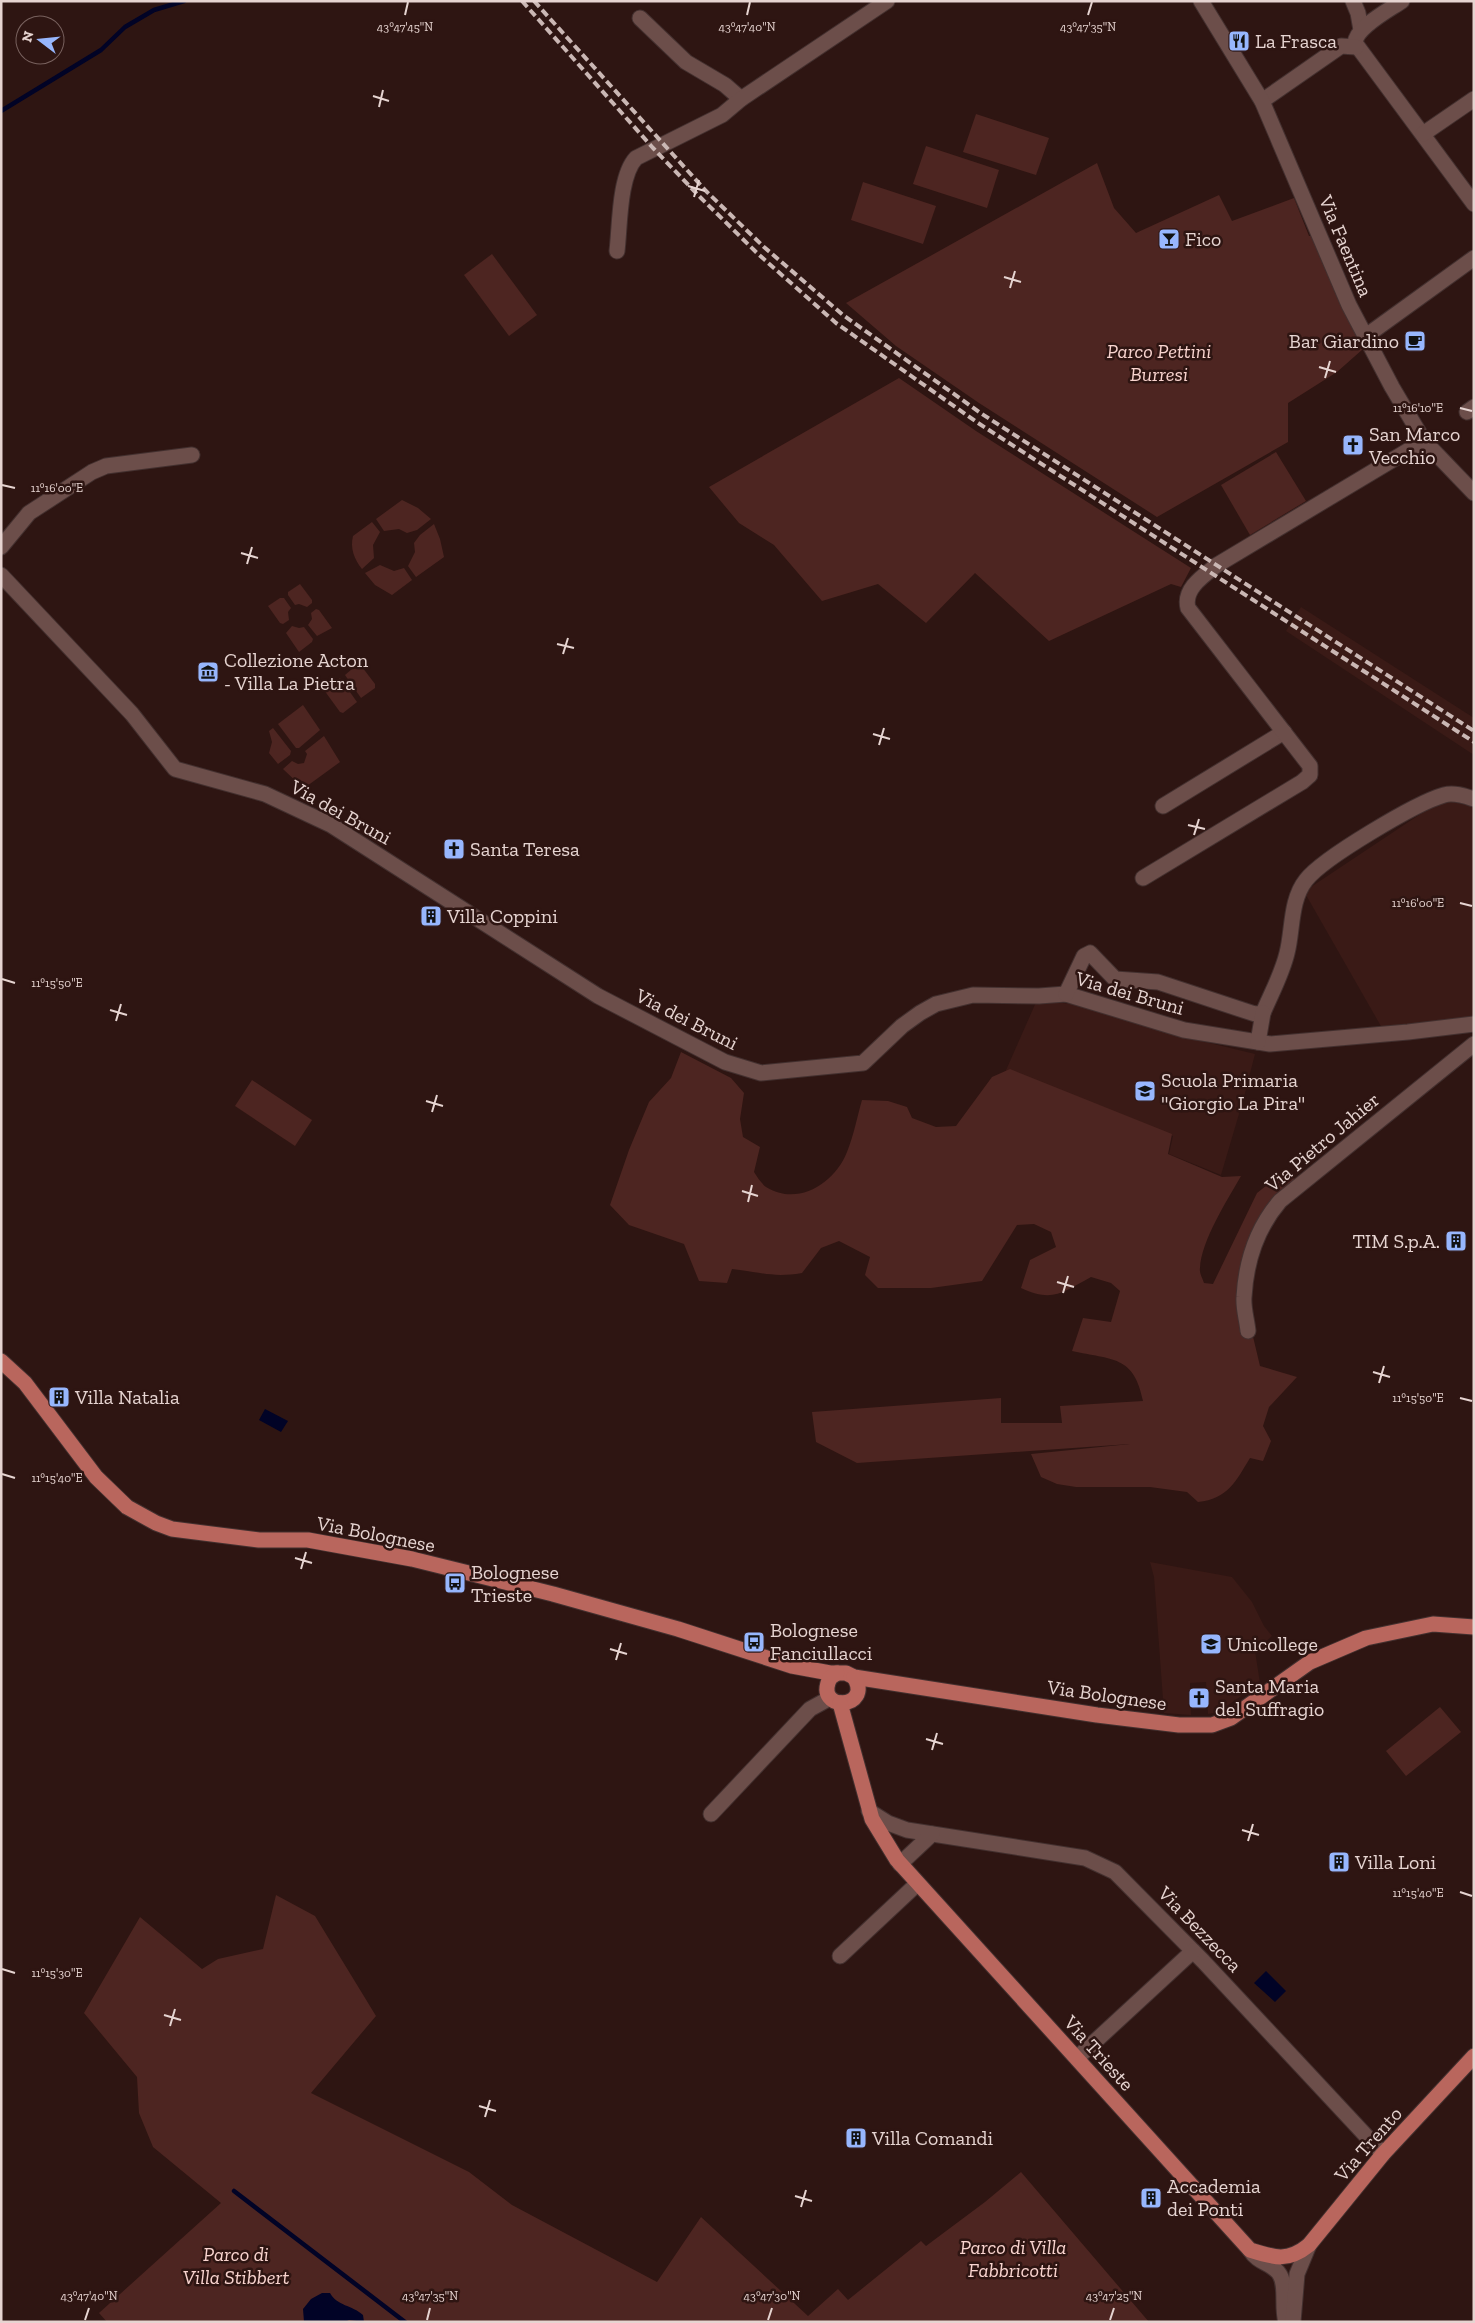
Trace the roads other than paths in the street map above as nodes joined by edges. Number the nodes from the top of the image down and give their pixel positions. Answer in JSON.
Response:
{"nodes":[{"id":1,"x":887,"y":1,"type":"edge"},
{"id":2,"x":1200,"y":1,"type":"edge"},
{"id":3,"x":1353,"y":1,"type":"edge"},
{"id":4,"x":1402,"y":1,"type":"edge"},
{"id":5,"x":640,"y":18,"type":"dead end"},
{"id":6,"x":1361,"y":30,"type":"junction"},
{"id":7,"x":1356,"y":47,"type":"junction"},
{"id":8,"x":741,"y":99,"type":"junction"},
{"id":9,"x":1474,"y":99,"type":"edge"},
{"id":10,"x":1262,"y":101,"type":"junction"},
{"id":11,"x":1423,"y":134,"type":"junction"},
{"id":12,"x":1474,"y":204,"type":"edge"},
{"id":13,"x":617,"y":251,"type":"dead end"},
{"id":14,"x":1474,"y":258,"type":"edge"},
{"id":15,"x":1366,"y":336,"type":"junction"},
{"id":16,"x":1424,"y":442,"type":"junction"},
{"id":17,"x":192,"y":456,"type":"dead end"},
{"id":18,"x":1474,"y":493,"type":"edge"},
{"id":19,"x":1,"y":547,"type":"edge"},
{"id":20,"x":1,"y":575,"type":"edge"},
{"id":21,"x":1284,"y":732,"type":"junction"},
{"id":22,"x":1474,"y":799,"type":"edge"},
{"id":23,"x":1163,"y":806,"type":"dead end"},
{"id":24,"x":1143,"y":878,"type":"dead end"},
{"id":25,"x":1066,"y":994,"type":"junction"},
{"id":26,"x":1263,"y":1013,"type":"junction"},
{"id":27,"x":1474,"y":1024,"type":"edge"},
{"id":28,"x":1258,"y":1042,"type":"junction"},
{"id":29,"x":1474,"y":1044,"type":"edge"},
{"id":30,"x":1248,"y":1331,"type":"dead end"},
{"id":31,"x":1,"y":1361,"type":"edge"},
{"id":32,"x":1474,"y":1627,"type":"edge"},
{"id":33,"x":802,"y":1668,"type":"junction"},
{"id":34,"x":837,"y":1673,"type":"junction"},
{"id":35,"x":854,"y":1677,"type":"junction"},
{"id":36,"x":832,"y":1697,"type":"junction"},
{"id":37,"x":869,"y":1811,"type":"junction"},
{"id":38,"x":711,"y":1814,"type":"dead end"},
{"id":39,"x":932,"y":1834,"type":"junction"},
{"id":40,"x":900,"y":1864,"type":"junction"},
{"id":41,"x":917,"y":1884,"type":"junction"},
{"id":42,"x":1193,"y":1951,"type":"junction"},
{"id":43,"x":840,"y":1956,"type":"dead end"},
{"id":44,"x":1474,"y":2056,"type":"edge"},
{"id":45,"x":1077,"y":2058,"type":"junction"},
{"id":46,"x":1383,"y":2154,"type":"junction"},
{"id":47,"x":1309,"y":2245,"type":"junction"},
{"id":48,"x":1250,"y":2250,"type":"junction"},
{"id":49,"x":1286,"y":2322,"type":"edge"},
{"id":50,"x":1293,"y":2322,"type":"edge"}],
"edges":[{"from":1,"to":8,"type":"street"},
{"from":2,"to":10,"type":"street","name":"Via Faentina"},
{"from":3,"to":6,"type":"street"},
{"from":4,"to":6,"type":"street"},
{"from":5,"to":8,"type":"street"},
{"from":6,"to":7,"type":"street"},
{"from":7,"to":10,"type":"street"},
{"from":7,"to":11,"type":"street"},
{"from":8,"to":13,"type":"street"},
{"from":9,"to":11,"type":"street"},
{"from":10,"to":15,"type":"street","name":"Via Faentina"},
{"from":11,"to":12,"type":"street"},
{"from":14,"to":15,"type":"street"},
{"from":15,"to":16,"type":"street","name":"Via Faentina"},
{"from":16,"to":18,"type":"street","name":"Via Faentina"},
{"from":16,"to":21,"type":"street"},
{"from":17,"to":19,"type":"street"},
{"from":20,"to":25,"type":"street","name":"Via dei Bruni"},
{"from":21,"to":23,"type":"street"},
{"from":21,"to":24,"type":"street"},
{"from":22,"to":26,"type":"street"},
{"from":25,"to":26,"type":"street"},
{"from":25,"to":28,"type":"street","name":"Via dei Bruni"},
{"from":26,"to":28,"type":"street"},
{"from":27,"to":28,"type":"street","name":"Via dei Bruni"},
{"from":29,"to":30,"type":"street","name":"Via Pietro Jahier"},
{"from":31,"to":33,"type":"main road","name":"Via Bolognese"},
{"from":32,"to":35,"type":"main road","name":"Via Bolognese"},
{"from":33,"to":34,"type":"main road","name":"Via Bolognese"},
{"from":33,"to":36,"type":"main road","name":"Via Bolognese"},
{"from":34,"to":35,"type":"main road","name":"Via Bolognese"},
{"from":34,"to":36,"type":"main road"},
{"from":35,"to":36,"type":"main road"},
{"from":36,"to":37,"type":"main road","name":"Via Trieste"},
{"from":36,"to":38,"type":"street"},
{"from":37,"to":39,"type":"street","name":"Via Bezzecca"},
{"from":37,"to":40,"type":"main road","name":"Via Trieste"},
{"from":39,"to":40,"type":"street"},
{"from":39,"to":42,"type":"street","name":"Via Bezzecca"},
{"from":40,"to":41,"type":"main road","name":"Via Trieste"},
{"from":41,"to":43,"type":"street"},
{"from":41,"to":45,"type":"main road","name":"Via Trieste"},
{"from":42,"to":45,"type":"street"},
{"from":42,"to":46,"type":"street","name":"Via Bezzecca"},
{"from":44,"to":46,"type":"main road","name":"Via Trento"},
{"from":45,"to":48,"type":"main road","name":"Via Trieste"},
{"from":46,"to":47,"type":"main road","name":"Via Trento"},
{"from":47,"to":48,"type":"main road","name":"Via Trento"},
{"from":47,"to":50,"type":"street"},
{"from":48,"to":49,"type":"street","name":"Via Trieste"}]}
